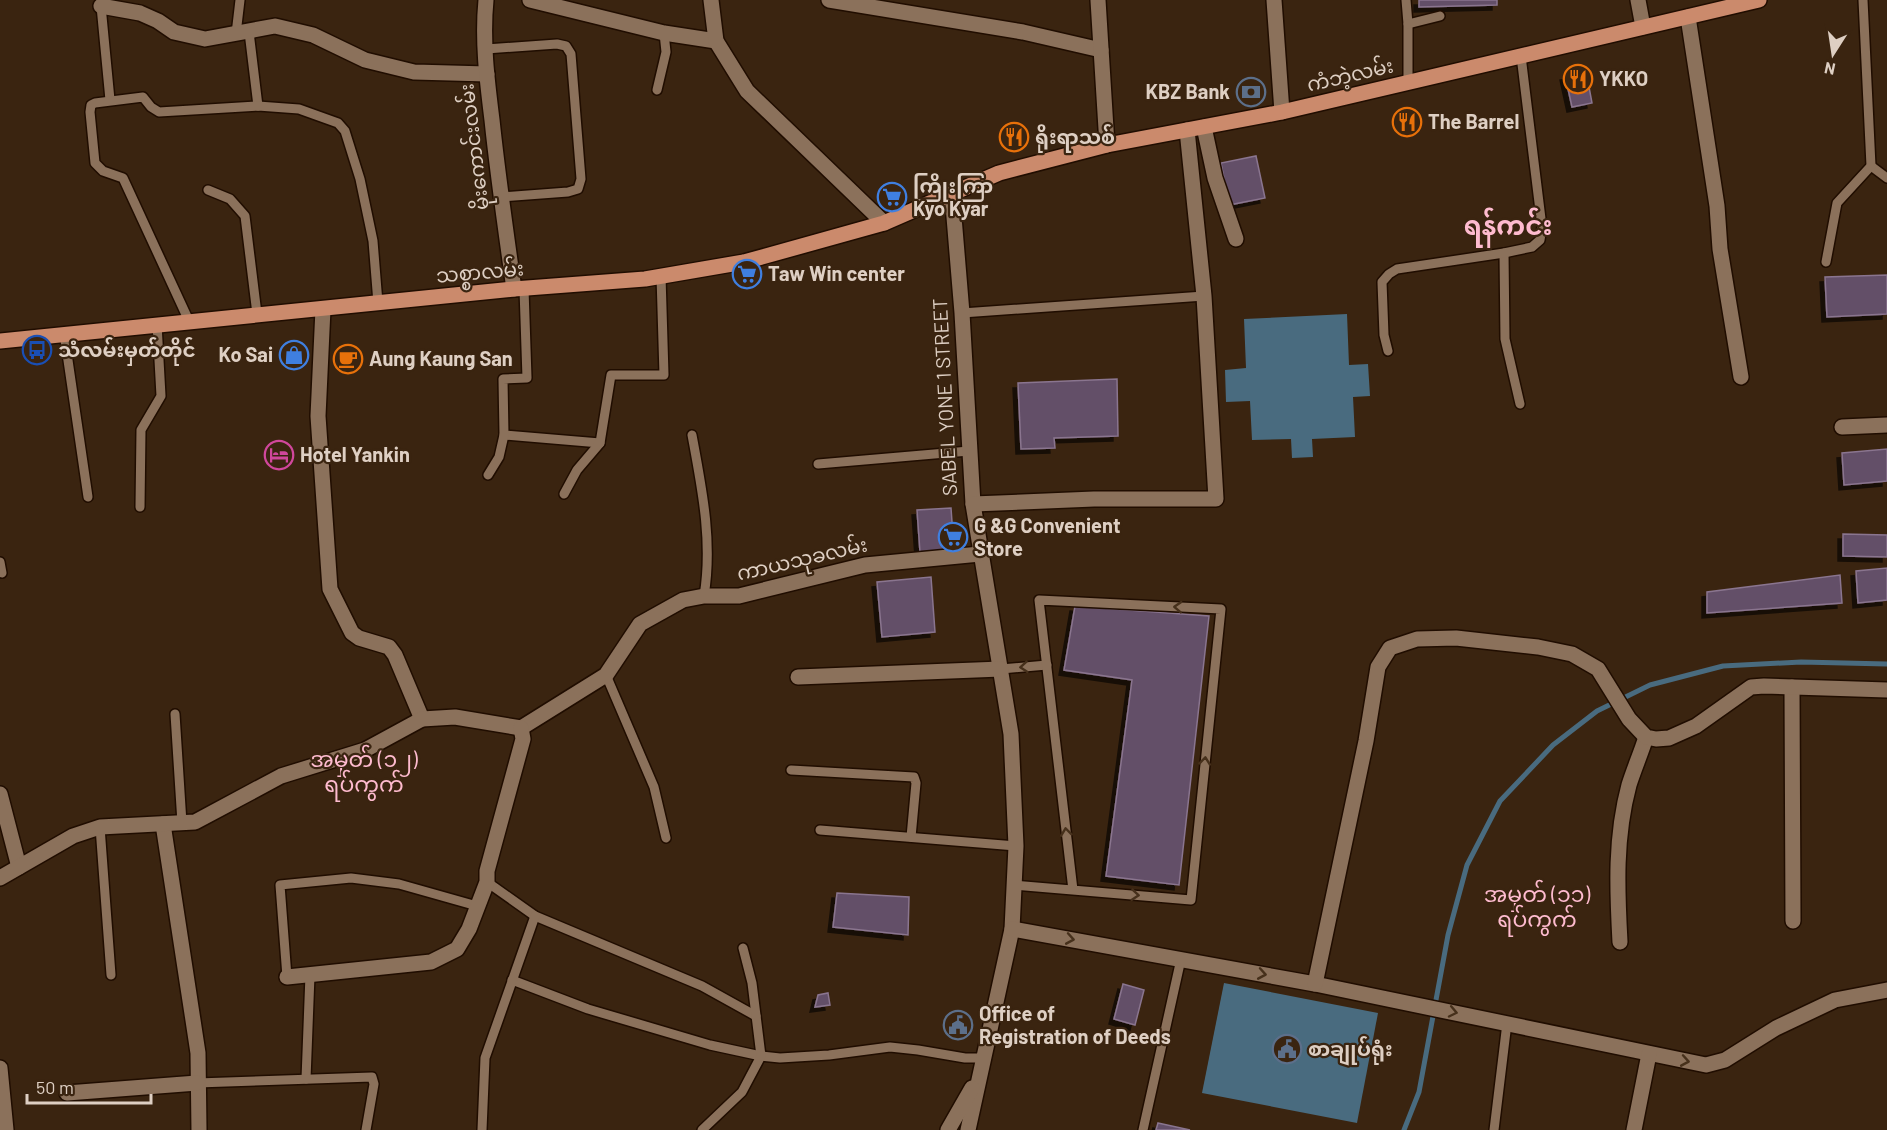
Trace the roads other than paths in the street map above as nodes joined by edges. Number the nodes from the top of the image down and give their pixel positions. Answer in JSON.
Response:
{"nodes":[{"id":1,"x":240,"y":0,"type":"edge"},
{"id":2,"x":486,"y":0,"type":"edge"},
{"id":3,"x":530,"y":0,"type":"edge"},
{"id":4,"x":711,"y":0,"type":"edge"},
{"id":5,"x":829,"y":0,"type":"edge"},
{"id":6,"x":1098,"y":0,"type":"edge"},
{"id":7,"x":1274,"y":0,"type":"edge"},
{"id":8,"x":1406,"y":0,"type":"edge"},
{"id":9,"x":1638,"y":0,"type":"edge"},
{"id":10,"x":1759,"y":0,"type":"edge"},
{"id":11,"x":1863,"y":0,"type":"edge"},
{"id":12,"x":100,"y":6,"type":"joint"},
{"id":13,"x":1440,"y":16,"type":"dead end"},
{"id":14,"x":1688,"y":17,"type":"junction"},
{"id":15,"x":1408,"y":24,"type":"junction"},
{"id":16,"x":1643,"y":27,"type":"junction"},
{"id":17,"x":243,"y":33,"type":"junction"},
{"id":18,"x":664,"y":33,"type":"junction"},
{"id":19,"x":716,"y":41,"type":"junction"},
{"id":20,"x":486,"y":49,"type":"junction"},
{"id":21,"x":1101,"y":50,"type":"junction"},
{"id":22,"x":1521,"y":56,"type":"junction"},
{"id":23,"x":486,"y":74,"type":"junction"},
{"id":24,"x":1408,"y":82,"type":"junction"},
{"id":25,"x":657,"y":90,"type":"dead end"},
{"id":26,"x":110,"y":100,"type":"junction"},
{"id":27,"x":258,"y":106,"type":"junction"},
{"id":28,"x":1282,"y":112,"type":"junction"},
{"id":29,"x":1204,"y":127,"type":"junction"},
{"id":30,"x":1187,"y":130,"type":"junction"},
{"id":31,"x":1107,"y":145,"type":"junction"},
{"id":32,"x":1871,"y":166,"type":"junction"},
{"id":33,"x":1887,"y":178,"type":"edge"},
{"id":34,"x":208,"y":190,"type":"dead end"},
{"id":35,"x":952,"y":193,"type":"junction"},
{"id":36,"x":500,"y":197,"type":"junction"},
{"id":37,"x":884,"y":223,"type":"junction"},
{"id":38,"x":1236,"y":239,"type":"dead end"},
{"id":39,"x":1504,"y":253,"type":"junction"},
{"id":40,"x":1826,"y":262,"type":"dead end"},
{"id":41,"x":662,"y":276,"type":"junction"},
{"id":42,"x":519,"y":289,"type":"junction"},
{"id":43,"x":1204,"y":296,"type":"junction"},
{"id":44,"x":378,"y":303,"type":"junction"},
{"id":45,"x":323,"y":309,"type":"junction"},
{"id":46,"x":962,"y":313,"type":"junction"},
{"id":47,"x":257,"y":314,"type":"junction"},
{"id":48,"x":189,"y":321,"type":"junction"},
{"id":49,"x":157,"y":324,"type":"junction"},
{"id":50,"x":64,"y":333,"type":"junction"},
{"id":51,"x":0,"y":341,"type":"edge"},
{"id":52,"x":1388,"y":351,"type":"dead end"},
{"id":53,"x":1741,"y":377,"type":"dead end"},
{"id":54,"x":1520,"y":404,"type":"dead end"},
{"id":55,"x":1887,"y":425,"type":"edge"},
{"id":56,"x":1842,"y":427,"type":"dead end"},
{"id":57,"x":504,"y":435,"type":"junction"},
{"id":58,"x":692,"y":435,"type":"dead end"},
{"id":59,"x":600,"y":443,"type":"junction"},
{"id":60,"x":969,"y":451,"type":"junction"},
{"id":61,"x":818,"y":464,"type":"dead end"},
{"id":62,"x":488,"y":475,"type":"dead end"},
{"id":63,"x":564,"y":494,"type":"dead end"},
{"id":64,"x":88,"y":497,"type":"dead end"},
{"id":65,"x":973,"y":504,"type":"junction"},
{"id":66,"x":140,"y":507,"type":"dead end"},
{"id":67,"x":980,"y":554,"type":"junction"},
{"id":68,"x":0,"y":562,"type":"edge"},
{"id":69,"x":3,"y":573,"type":"dead end"},
{"id":70,"x":704,"y":596,"type":"junction"},
{"id":71,"x":1047,"y":665,"type":"junction"},
{"id":72,"x":1001,"y":669,"type":"junction"},
{"id":73,"x":606,"y":675,"type":"junction"},
{"id":74,"x":798,"y":677,"type":"dead end"},
{"id":75,"x":1792,"y":687,"type":"junction"},
{"id":76,"x":1887,"y":690,"type":"edge"},
{"id":77,"x":175,"y":714,"type":"dead end"},
{"id":78,"x":422,"y":719,"type":"junction"},
{"id":79,"x":521,"y":729,"type":"junction"},
{"id":80,"x":1646,"y":737,"type":"junction"},
{"id":81,"x":791,"y":770,"type":"dead end"},
{"id":82,"x":0,"y":794,"type":"edge"},
{"id":83,"x":182,"y":823,"type":"junction"},
{"id":84,"x":163,"y":824,"type":"junction"},
{"id":85,"x":100,"y":827,"type":"junction"},
{"id":86,"x":820,"y":830,"type":"dead end"},
{"id":87,"x":911,"y":837,"type":"junction"},
{"id":88,"x":666,"y":838,"type":"dead end"},
{"id":89,"x":1016,"y":846,"type":"junction"},
{"id":90,"x":19,"y":867,"type":"junction"},
{"id":91,"x":0,"y":878,"type":"edge"},
{"id":92,"x":487,"y":882,"type":"junction"},
{"id":93,"x":1014,"y":885,"type":"junction"},
{"id":94,"x":1073,"y":890,"type":"junction"},
{"id":95,"x":477,"y":906,"type":"junction"},
{"id":96,"x":535,"y":916,"type":"junction"},
{"id":97,"x":1793,"y":921,"type":"dead end"},
{"id":98,"x":1012,"y":929,"type":"junction"},
{"id":99,"x":1620,"y":942,"type":"dead end"},
{"id":100,"x":743,"y":948,"type":"dead end"},
{"id":101,"x":1181,"y":959,"type":"junction"},
{"id":102,"x":111,"y":975,"type":"dead end"},
{"id":103,"x":310,"y":975,"type":"junction"},
{"id":104,"x":287,"y":977,"type":"joint"},
{"id":105,"x":512,"y":980,"type":"junction"},
{"id":106,"x":1315,"y":984,"type":"junction"},
{"id":107,"x":1887,"y":990,"type":"edge"},
{"id":108,"x":756,"y":1016,"type":"junction"},
{"id":109,"x":1507,"y":1023,"type":"junction"},
{"id":110,"x":1649,"y":1054,"type":"junction"},
{"id":111,"x":761,"y":1056,"type":"junction"},
{"id":112,"x":982,"y":1065,"type":"junction"},
{"id":113,"x":0,"y":1068,"type":"edge"},
{"id":114,"x":306,"y":1079,"type":"junction"},
{"id":115,"x":197,"y":1083,"type":"junction"},
{"id":116,"x":67,"y":1093,"type":"dead end"},
{"id":117,"x":4,"y":1120,"type":"edge"},
{"id":118,"x":199,"y":1130,"type":"edge"},
{"id":119,"x":366,"y":1130,"type":"edge"},
{"id":120,"x":482,"y":1130,"type":"edge"},
{"id":121,"x":702,"y":1130,"type":"edge"},
{"id":122,"x":948,"y":1130,"type":"edge"},
{"id":123,"x":968,"y":1130,"type":"edge"},
{"id":124,"x":1143,"y":1130,"type":"edge"},
{"id":125,"x":1494,"y":1130,"type":"edge"},
{"id":126,"x":1634,"y":1130,"type":"edge"}],
"edges":[{"from":1,"to":17,"type":"lane"},
{"from":2,"to":20,"type":"street","name":"မိုးကောင်းလမ်း"},
{"from":3,"to":18,"type":"street"},
{"from":4,"to":19,"type":"street"},
{"from":5,"to":21,"type":"street"},
{"from":6,"to":21,"type":"street"},
{"from":7,"to":28,"type":"street"},
{"from":8,"to":15,"type":"lane"},
{"from":9,"to":16,"type":"street"},
{"from":10,"to":14,"type":"main road","name":"ကံဘဲ့လမ်း"},
{"from":11,"to":32,"type":"lane"},
{"from":12,"to":17,"type":"street"},
{"from":12,"to":26,"type":"lane"},
{"from":13,"to":15,"type":"lane"},
{"from":14,"to":16,"type":"main road","name":"ကံဘဲ့လမ်း"},
{"from":14,"to":53,"type":"street"},
{"from":15,"to":24,"type":"lane"},
{"from":16,"to":22,"type":"main road","name":"ကံဘဲ့လမ်း"},
{"from":17,"to":23,"type":"street"},
{"from":17,"to":27,"type":"lane"},
{"from":18,"to":19,"type":"street"},
{"from":18,"to":25,"type":"lane"},
{"from":19,"to":37,"type":"street"},
{"from":20,"to":23,"type":"street","name":"မိုးကောင်းလမ်း"},
{"from":20,"to":36,"type":"lane"},
{"from":21,"to":31,"type":"street"},
{"from":22,"to":24,"type":"main road","name":"ကံဘဲ့လမ်း"},
{"from":22,"to":39,"type":"lane"},
{"from":23,"to":36,"type":"street","name":"မိုးကောင်းလမ်း"},
{"from":24,"to":28,"type":"main road","name":"ကံဘဲ့လမ်း"},
{"from":26,"to":27,"type":"lane"},
{"from":26,"to":48,"type":"lane"},
{"from":27,"to":44,"type":"lane"},
{"from":28,"to":29,"type":"main road","name":"ကံဘဲ့လမ်း"},
{"from":29,"to":30,"type":"main road","name":"ကံဘဲ့လမ်း"},
{"from":29,"to":38,"type":"street"},
{"from":30,"to":31,"type":"main road","name":"ကံဘဲ့လမ်း"},
{"from":30,"to":43,"type":"street"},
{"from":31,"to":35,"type":"main road","name":"ကံဘဲ့လမ်း"},
{"from":32,"to":33,"type":"lane"},
{"from":32,"to":40,"type":"lane"},
{"from":34,"to":47,"type":"lane"},
{"from":35,"to":37,"type":"main road","name":"သစ္စာလမ်း"},
{"from":35,"to":46,"type":"street","name":"SABEL YONE 1 STREET"},
{"from":36,"to":42,"type":"street","name":"မိုးကောင်းလမ်း"},
{"from":37,"to":41,"type":"main road","name":"သစ္စာလမ်း"},
{"from":39,"to":52,"type":"lane"},
{"from":39,"to":54,"type":"lane"},
{"from":41,"to":42,"type":"main road","name":"သစ္စာလမ်း"},
{"from":41,"to":59,"type":"lane"},
{"from":42,"to":44,"type":"main road","name":"သစ္စာလမ်း"},
{"from":42,"to":57,"type":"lane"},
{"from":43,"to":46,"type":"lane"},
{"from":43,"to":65,"type":"street"},
{"from":44,"to":45,"type":"main road","name":"သစ္စာလမ်း"},
{"from":45,"to":47,"type":"main road","name":"သစ္စာလမ်း"},
{"from":45,"to":78,"type":"street"},
{"from":46,"to":60,"type":"street","name":"SABEL YONE 1 STREET"},
{"from":47,"to":48,"type":"main road","name":"သစ္စာလမ်း"},
{"from":48,"to":49,"type":"main road","name":"သစ္စာလမ်း"},
{"from":49,"to":50,"type":"main road","name":"သစ္စာလမ်း"},
{"from":49,"to":66,"type":"lane"},
{"from":50,"to":51,"type":"main road","name":"သစ္စာလမ်း"},
{"from":50,"to":64,"type":"lane"},
{"from":55,"to":56,"type":"street"},
{"from":57,"to":59,"type":"lane"},
{"from":57,"to":62,"type":"lane"},
{"from":58,"to":70,"type":"lane"},
{"from":59,"to":63,"type":"lane"},
{"from":60,"to":61,"type":"lane"},
{"from":60,"to":65,"type":"street","name":"SABEL YONE 1 STREET"},
{"from":65,"to":67,"type":"street","name":"SABEL YONE 1 STREET"},
{"from":67,"to":70,"type":"street","name":"ကာယသုခလမ်း"},
{"from":67,"to":72,"type":"street","name":"SABEL YONE 1 STREET"},
{"from":68,"to":69,"type":"lane"},
{"from":70,"to":73,"type":"street","name":"ကာယသုခလမ်း"},
{"from":71,"to":72,"type":"lane","one_way":true},
{"from":94,"to":71,"type":"lane","one_way":true},
{"from":94,"to":71,"type":"lane","one_way":true},
{"from":72,"to":74,"type":"street"},
{"from":72,"to":89,"type":"street","name":"SABEL YONE 1 STREET"},
{"from":73,"to":79,"type":"street","name":"ကာယသုခလမ်း"},
{"from":73,"to":88,"type":"lane"},
{"from":75,"to":76,"type":"street"},
{"from":75,"to":80,"type":"street"},
{"from":75,"to":97,"type":"street"},
{"from":77,"to":83,"type":"lane"},
{"from":78,"to":79,"type":"street"},
{"from":78,"to":83,"type":"street"},
{"from":79,"to":92,"type":"street"},
{"from":80,"to":99,"type":"street"},
{"from":80,"to":106,"type":"street"},
{"from":81,"to":87,"type":"lane"},
{"from":82,"to":90,"type":"street"},
{"from":83,"to":84,"type":"street"},
{"from":84,"to":85,"type":"street"},
{"from":84,"to":115,"type":"street"},
{"from":85,"to":90,"type":"street"},
{"from":85,"to":102,"type":"lane"},
{"from":86,"to":87,"type":"lane"},
{"from":87,"to":89,"type":"lane"},
{"from":89,"to":93,"type":"street","name":"SABEL YONE 1 STREET"},
{"from":90,"to":91,"type":"street"},
{"from":92,"to":95,"type":"street"},
{"from":92,"to":96,"type":"lane"},
{"from":93,"to":94,"type":"lane"},
{"from":93,"to":98,"type":"street","name":"SABEL YONE 1 STREET"},
{"from":95,"to":103,"type":"street"},
{"from":95,"to":104,"type":"lane"},
{"from":96,"to":105,"type":"lane"},
{"from":96,"to":108,"type":"lane"},
{"from":98,"to":101,"type":"street","one_way":true},
{"from":98,"to":112,"type":"street","name":"SABEL YONE 1 STREET"},
{"from":100,"to":108,"type":"lane"},
{"from":101,"to":106,"type":"street","one_way":true},
{"from":101,"to":124,"type":"lane"},
{"from":103,"to":104,"type":"street"},
{"from":103,"to":114,"type":"lane"},
{"from":105,"to":111,"type":"lane"},
{"from":105,"to":120,"type":"lane"},
{"from":106,"to":109,"type":"street","one_way":true},
{"from":110,"to":107,"type":"street","one_way":true},
{"from":108,"to":111,"type":"lane"},
{"from":109,"to":110,"type":"street"},
{"from":109,"to":125,"type":"lane"},
{"from":110,"to":126,"type":"street"},
{"from":111,"to":112,"type":"lane"},
{"from":111,"to":121,"type":"lane"},
{"from":112,"to":122,"type":"street"},
{"from":112,"to":123,"type":"street","name":"SABEL YONE 1 STREET"},
{"from":113,"to":117,"type":"street"},
{"from":114,"to":115,"type":"lane"},
{"from":114,"to":119,"type":"lane"},
{"from":115,"to":116,"type":"street"},
{"from":115,"to":118,"type":"street"}]}
